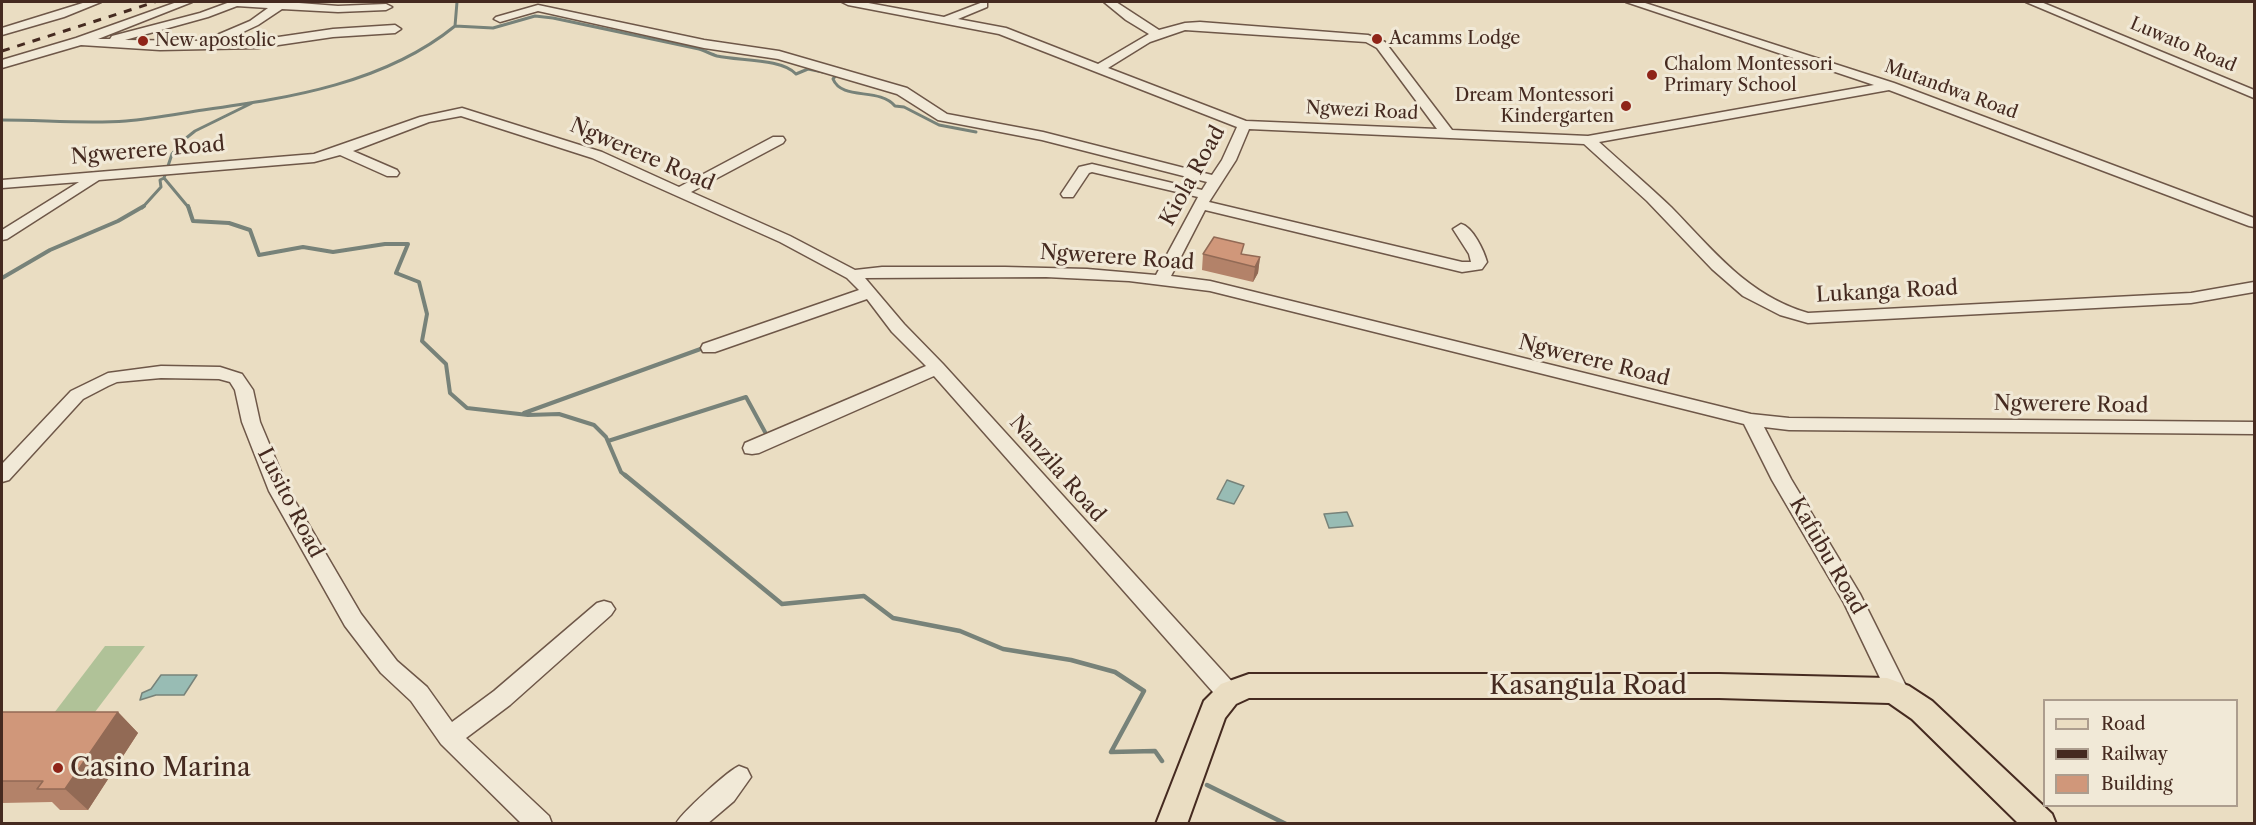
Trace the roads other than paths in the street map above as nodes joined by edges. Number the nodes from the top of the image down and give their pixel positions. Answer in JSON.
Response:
{"nodes":[{"id":1,"x":95,"y":2,"type":"edge"},
{"id":2,"x":186,"y":2,"type":"edge"},
{"id":3,"x":848,"y":2,"type":"edge"},
{"id":4,"x":1109,"y":2,"type":"edge"},
{"id":5,"x":2032,"y":2,"type":"edge"},
{"id":6,"x":982,"y":3,"type":"edge"},
{"id":7,"x":1641,"y":3,"type":"edge"},
{"id":8,"x":282,"y":4,"type":"edge"},
{"id":9,"x":386,"y":7,"type":"dead end"},
{"id":10,"x":500,"y":19,"type":"dead end"},
{"id":11,"x":946,"y":20,"type":"junction"},
{"id":12,"x":395,"y":29,"type":"dead end"},
{"id":13,"x":1002,"y":31,"type":"junction"},
{"id":14,"x":2,"y":32,"type":"edge"},
{"id":15,"x":1156,"y":33,"type":"junction"},
{"id":16,"x":80,"y":41,"type":"junction"},
{"id":17,"x":103,"y":43,"type":"junction"},
{"id":18,"x":207,"y":44,"type":"junction"},
{"id":19,"x":2,"y":64,"type":"edge"},
{"id":20,"x":1098,"y":69,"type":"junction"},
{"id":21,"x":1890,"y":86,"type":"junction"},
{"id":22,"x":2254,"y":94,"type":"edge"},
{"id":23,"x":1244,"y":125,"type":"junction"},
{"id":24,"x":1447,"y":133,"type":"junction"},
{"id":25,"x":778,"y":140,"type":"dead end"},
{"id":26,"x":1588,"y":140,"type":"junction"},
{"id":27,"x":341,"y":152,"type":"junction"},
{"id":28,"x":392,"y":172,"type":"dead end"},
{"id":29,"x":96,"y":177,"type":"junction"},
{"id":30,"x":1215,"y":180,"type":"junction"},
{"id":31,"x":2,"y":184,"type":"edge"},
{"id":32,"x":680,"y":192,"type":"junction"},
{"id":33,"x":1068,"y":194,"type":"dead end"},
{"id":34,"x":1204,"y":200,"type":"junction"},
{"id":35,"x":2254,"y":223,"type":"edge"},
{"id":36,"x":1461,"y":229,"type":"dead end"},
{"id":37,"x":2,"y":236,"type":"edge"},
{"id":38,"x":853,"y":275,"type":"junction"},
{"id":39,"x":1162,"y":279,"type":"junction"},
{"id":40,"x":2254,"y":287,"type":"edge"},
{"id":41,"x":870,"y":292,"type":"junction"},
{"id":42,"x":710,"y":348,"type":"dead end"},
{"id":43,"x":937,"y":368,"type":"junction"},
{"id":44,"x":1751,"y":420,"type":"junction"},
{"id":45,"x":2254,"y":428,"type":"edge"},
{"id":46,"x":752,"y":448,"type":"dead end"},
{"id":47,"x":2,"y":475,"type":"edge"},
{"id":48,"x":604,"y":609,"type":"dead end"},
{"id":49,"x":1228,"y":693,"type":"junction"},
{"id":50,"x":1899,"y":694,"type":"junction"},
{"id":51,"x":449,"y":737,"type":"junction"},
{"id":52,"x":739,"y":777,"type":"dead end"},
{"id":53,"x":540,"y":824,"type":"edge"},
{"id":54,"x":688,"y":824,"type":"edge"},
{"id":55,"x":1171,"y":824,"type":"edge"},
{"id":56,"x":2041,"y":824,"type":"edge"}],
"edges":[{"from":1,"to":14,"type":"street"},
{"from":2,"to":16,"type":"street"},
{"from":3,"to":11,"type":"street","name":"Ngwezi Road"},
{"from":4,"to":15,"type":"street"},
{"from":5,"to":22,"type":"street","name":"Luwato Road"},
{"from":6,"to":11,"type":"street"},
{"from":6,"to":13,"type":"street"},
{"from":7,"to":21,"type":"street","name":"Mutandwa Road"},
{"from":8,"to":9,"type":"street"},
{"from":8,"to":17,"type":"street"},
{"from":8,"to":18,"type":"street"},
{"from":10,"to":30,"type":"street"},
{"from":11,"to":13,"type":"street","name":"Ngwezi Road"},
{"from":12,"to":18,"type":"street"},
{"from":13,"to":20,"type":"street","name":"Ngwezi Road"},
{"from":15,"to":20,"type":"street"},
{"from":15,"to":24,"type":"street"},
{"from":16,"to":17,"type":"street"},
{"from":16,"to":19,"type":"street"},
{"from":17,"to":18,"type":"street"},
{"from":20,"to":23,"type":"street","name":"Ngwezi Road"},
{"from":21,"to":26,"type":"street","name":"Ngwezi Road"},
{"from":21,"to":35,"type":"street","name":"Mutandwa Road"},
{"from":23,"to":24,"type":"street","name":"Ngwezi Road"},
{"from":23,"to":30,"type":"street","name":"Kiola Road"},
{"from":24,"to":26,"type":"street","name":"Ngwezi Road"},
{"from":25,"to":32,"type":"street"},
{"from":26,"to":40,"type":"street","name":"Lukanga Road"},
{"from":27,"to":28,"type":"street"},
{"from":27,"to":29,"type":"street","name":"Ngwerere Road"},
{"from":27,"to":32,"type":"street","name":"Ngwerere Road"},
{"from":29,"to":31,"type":"street","name":"Ngwerere Road"},
{"from":29,"to":37,"type":"street"},
{"from":30,"to":34,"type":"street","name":"Kiola Road"},
{"from":32,"to":38,"type":"street","name":"Ngwerere Road"},
{"from":33,"to":34,"type":"street"},
{"from":34,"to":36,"type":"street"},
{"from":34,"to":39,"type":"street","name":"Kiola Road"},
{"from":38,"to":39,"type":"street","name":"Ngwerere Road"},
{"from":38,"to":41,"type":"street","name":"Nanzila Road"},
{"from":39,"to":44,"type":"street","name":"Ngwerere Road"},
{"from":41,"to":42,"type":"street"},
{"from":41,"to":43,"type":"street","name":"Nanzila Road"},
{"from":43,"to":46,"type":"street"},
{"from":43,"to":49,"type":"street","name":"Nanzila Road"},
{"from":44,"to":45,"type":"street","name":"Ngwerere Road"},
{"from":44,"to":50,"type":"street","name":"Kafubu Road"},
{"from":47,"to":51,"type":"street","name":"Lusito Road"},
{"from":48,"to":51,"type":"street"},
{"from":49,"to":50,"type":"main road","name":"Kasangula Road"},
{"from":49,"to":55,"type":"main road"},
{"from":50,"to":56,"type":"main road","name":"Kasangula Road"},
{"from":51,"to":53,"type":"street","name":"Lusito Road"},
{"from":52,"to":54,"type":"street"}]}
